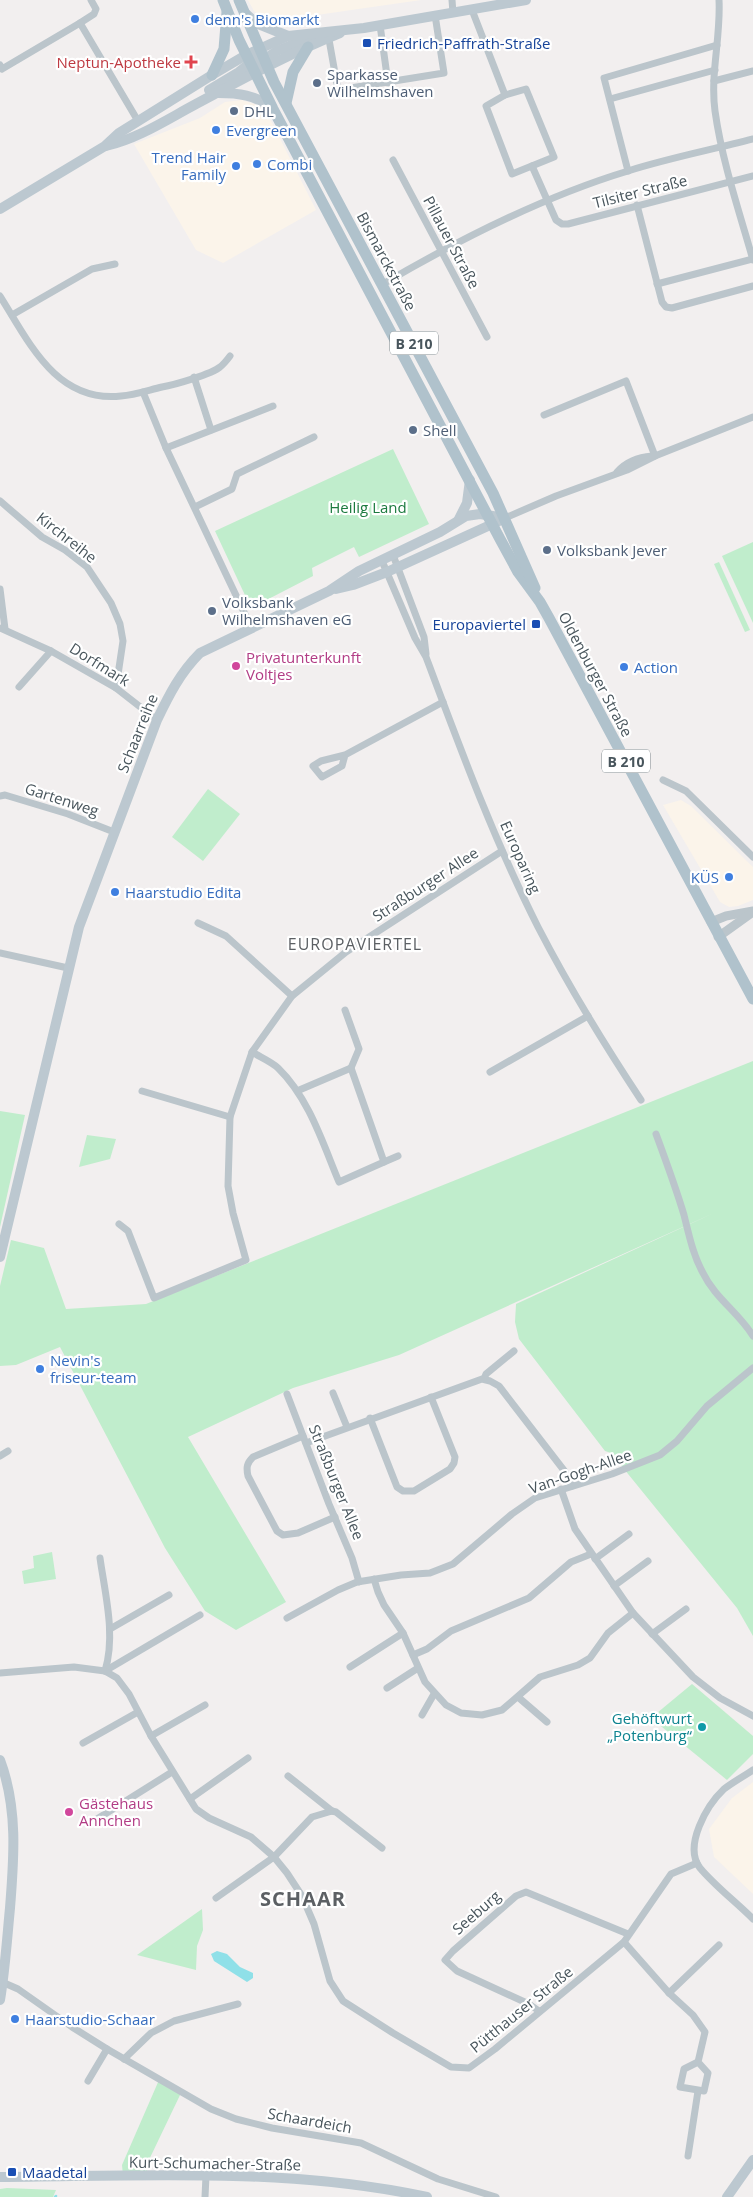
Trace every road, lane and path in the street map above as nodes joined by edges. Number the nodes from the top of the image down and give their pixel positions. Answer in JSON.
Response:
{"nodes":[{"id":1,"x":92,"y":0,"type":"edge"},
{"id":2,"x":239,"y":0,"type":"edge"},
{"id":3,"x":452,"y":0,"type":"edge"},
{"id":4,"x":526,"y":0,"type":"edge"},
{"id":5,"x":720,"y":0,"type":"edge"},
{"id":6,"x":225,"y":5,"type":"edge"},
{"id":7,"x":472,"y":10,"type":"junction"},
{"id":8,"x":244,"y":12,"type":"junction"},
{"id":9,"x":454,"y":13,"type":"junction"},
{"id":10,"x":435,"y":15,"type":"junction"},
{"id":11,"x":80,"y":23,"type":"junction"},
{"id":12,"x":380,"y":25,"type":"junction"},
{"id":13,"x":328,"y":34,"type":"junction"},
{"id":14,"x":288,"y":36,"type":"junction"},
{"id":15,"x":717,"y":45,"type":"junction"},
{"id":16,"x":308,"y":47,"type":"junction"},
{"id":17,"x":263,"y":58,"type":"junction"},
{"id":18,"x":251,"y":64,"type":"junction"},
{"id":19,"x":1,"y":67,"type":"edge"},
{"id":20,"x":715,"y":70,"type":"junction"},
{"id":21,"x":753,"y":70,"type":"edge"},
{"id":22,"x":212,"y":75,"type":"junction"},
{"id":23,"x":714,"y":81,"type":"junction"},
{"id":24,"x":388,"y":83,"type":"junction"},
{"id":25,"x":217,"y":93,"type":"junction"},
{"id":26,"x":505,"y":96,"type":"junction"},
{"id":27,"x":610,"y":99,"type":"junction"},
{"id":28,"x":286,"y":103,"type":"junction"},
{"id":29,"x":191,"y":107,"type":"junction"},
{"id":30,"x":273,"y":109,"type":"junction"},
{"id":31,"x":138,"y":121,"type":"junction"},
{"id":32,"x":753,"y":139,"type":"edge"},
{"id":33,"x":105,"y":146,"type":"junction"},
{"id":34,"x":722,"y":147,"type":"junction"},
{"id":35,"x":394,"y":160,"type":"dead end"},
{"id":36,"x":532,"y":166,"type":"junction"},
{"id":37,"x":628,"y":171,"type":"junction"},
{"id":38,"x":753,"y":176,"type":"edge"},
{"id":39,"x":730,"y":183,"type":"junction"},
{"id":40,"x":547,"y":201,"type":"junction"},
{"id":41,"x":637,"y":205,"type":"junction"},
{"id":42,"x":0,"y":209,"type":"edge"},
{"id":43,"x":441,"y":252,"type":"junction"},
{"id":44,"x":753,"y":259,"type":"edge"},
{"id":45,"x":115,"y":264,"type":"dead end"},
{"id":46,"x":383,"y":284,"type":"junction"},
{"id":47,"x":657,"y":284,"type":"junction"},
{"id":48,"x":753,"y":286,"type":"edge"},
{"id":49,"x":0,"y":296,"type":"edge"},
{"id":50,"x":12,"y":315,"type":"junction"},
{"id":51,"x":487,"y":337,"type":"dead end"},
{"id":52,"x":230,"y":356,"type":"dead end"},
{"id":53,"x":194,"y":377,"type":"junction"},
{"id":54,"x":143,"y":392,"type":"junction"},
{"id":55,"x":273,"y":406,"type":"dead end"},
{"id":56,"x":544,"y":415,"type":"dead end"},
{"id":57,"x":753,"y":417,"type":"edge"},
{"id":58,"x":211,"y":430,"type":"junction"},
{"id":59,"x":314,"y":437,"type":"dead end"},
{"id":60,"x":166,"y":448,"type":"junction"},
{"id":61,"x":655,"y":456,"type":"junction"},
{"id":62,"x":470,"y":480,"type":"junction"},
{"id":63,"x":0,"y":501,"type":"edge"},
{"id":64,"x":195,"y":508,"type":"junction"},
{"id":65,"x":505,"y":518,"type":"junction"},
{"id":66,"x":490,"y":519,"type":"junction"},
{"id":67,"x":458,"y":520,"type":"junction"},
{"id":68,"x":393,"y":556,"type":"junction"},
{"id":69,"x":382,"y":561,"type":"junction"},
{"id":70,"x":397,"y":567,"type":"junction"},
{"id":71,"x":387,"y":572,"type":"junction"},
{"id":72,"x":0,"y":589,"type":"edge"},
{"id":73,"x":329,"y":591,"type":"junction"},
{"id":74,"x":540,"y":602,"type":"junction"},
{"id":75,"x":3,"y":628,"type":"edge"},
{"id":76,"x":252,"y":629,"type":"junction"},
{"id":77,"x":51,"y":651,"type":"junction"},
{"id":78,"x":426,"y":656,"type":"junction"},
{"id":79,"x":19,"y":687,"type":"dead end"},
{"id":80,"x":116,"y":688,"type":"junction"},
{"id":81,"x":443,"y":702,"type":"junction"},
{"id":82,"x":157,"y":720,"type":"junction"},
{"id":83,"x":345,"y":755,"type":"dead end"},
{"id":84,"x":663,"y":780,"type":"dead end"},
{"id":85,"x":0,"y":796,"type":"edge"},
{"id":86,"x":114,"y":832,"type":"junction"},
{"id":87,"x":502,"y":851,"type":"junction"},
{"id":88,"x":753,"y":857,"type":"edge"},
{"id":89,"x":753,"y":912,"type":"edge"},
{"id":90,"x":711,"y":922,"type":"junction"},
{"id":91,"x":198,"y":923,"type":"dead end"},
{"id":92,"x":718,"y":937,"type":"junction"},
{"id":93,"x":0,"y":953,"type":"edge"},
{"id":94,"x":68,"y":968,"type":"junction"},
{"id":95,"x":292,"y":996,"type":"junction"},
{"id":96,"x":753,"y":999,"type":"edge"},
{"id":97,"x":345,"y":1010,"type":"dead end"},
{"id":98,"x":588,"y":1016,"type":"junction"},
{"id":99,"x":252,"y":1052,"type":"junction"},
{"id":100,"x":351,"y":1068,"type":"junction"},
{"id":101,"x":490,"y":1072,"type":"dead end"},
{"id":102,"x":296,"y":1091,"type":"junction"},
{"id":103,"x":142,"y":1092,"type":"dead end"},
{"id":104,"x":641,"y":1100,"type":"dead end"},
{"id":105,"x":230,"y":1117,"type":"junction"},
{"id":106,"x":656,"y":1134,"type":"dead end"},
{"id":107,"x":398,"y":1156,"type":"dead end"},
{"id":108,"x":384,"y":1162,"type":"junction"},
{"id":109,"x":120,"y":1224,"type":"dead end"},
{"id":110,"x":0,"y":1257,"type":"edge"},
{"id":111,"x":753,"y":1336,"type":"edge"},
{"id":112,"x":514,"y":1351,"type":"dead end"},
{"id":113,"x":753,"y":1368,"type":"edge"},
{"id":114,"x":484,"y":1379,"type":"junction"},
{"id":115,"x":333,"y":1393,"type":"dead end"},
{"id":116,"x":287,"y":1394,"type":"dead end"},
{"id":117,"x":431,"y":1397,"type":"junction"},
{"id":118,"x":370,"y":1418,"type":"junction"},
{"id":119,"x":347,"y":1427,"type":"junction"},
{"id":120,"x":304,"y":1440,"type":"junction"},
{"id":121,"x":8,"y":1452,"type":"dead end"},
{"id":122,"x":0,"y":1456,"type":"edge"},
{"id":123,"x":572,"y":1486,"type":"junction"},
{"id":124,"x":561,"y":1489,"type":"junction"},
{"id":125,"x":335,"y":1517,"type":"junction"},
{"id":126,"x":629,"y":1534,"type":"dead end"},
{"id":127,"x":593,"y":1556,"type":"junction"},
{"id":128,"x":100,"y":1558,"type":"dead end"},
{"id":129,"x":648,"y":1561,"type":"dead end"},
{"id":130,"x":374,"y":1579,"type":"junction"},
{"id":131,"x":359,"y":1582,"type":"junction"},
{"id":132,"x":614,"y":1586,"type":"junction"},
{"id":133,"x":169,"y":1595,"type":"dead end"},
{"id":134,"x":686,"y":1609,"type":"dead end"},
{"id":135,"x":633,"y":1613,"type":"junction"},
{"id":136,"x":200,"y":1614,"type":"dead end"},
{"id":137,"x":287,"y":1618,"type":"dead end"},
{"id":138,"x":110,"y":1629,"type":"junction"},
{"id":139,"x":404,"y":1633,"type":"junction"},
{"id":140,"x":652,"y":1634,"type":"junction"},
{"id":141,"x":413,"y":1655,"type":"junction"},
{"id":142,"x":350,"y":1668,"type":"dead end"},
{"id":143,"x":418,"y":1668,"type":"junction"},
{"id":144,"x":105,"y":1671,"type":"junction"},
{"id":145,"x":0,"y":1673,"type":"edge"},
{"id":146,"x":387,"y":1688,"type":"dead end"},
{"id":147,"x":434,"y":1694,"type":"junction"},
{"id":148,"x":518,"y":1697,"type":"junction"},
{"id":149,"x":205,"y":1705,"type":"dead end"},
{"id":150,"x":138,"y":1712,"type":"junction"},
{"id":151,"x":422,"y":1715,"type":"dead end"},
{"id":152,"x":753,"y":1716,"type":"edge"},
{"id":153,"x":548,"y":1722,"type":"dead end"},
{"id":154,"x":151,"y":1736,"type":"junction"},
{"id":155,"x":83,"y":1743,"type":"dead end"},
{"id":156,"x":248,"y":1758,"type":"dead end"},
{"id":157,"x":0,"y":1760,"type":"edge"},
{"id":158,"x":753,"y":1770,"type":"edge"},
{"id":159,"x":172,"y":1772,"type":"junction"},
{"id":160,"x":288,"y":1776,"type":"dead end"},
{"id":161,"x":190,"y":1799,"type":"junction"},
{"id":162,"x":332,"y":1811,"type":"junction"},
{"id":163,"x":97,"y":1819,"type":"dead end"},
{"id":164,"x":382,"y":1848,"type":"dead end"},
{"id":165,"x":274,"y":1857,"type":"junction"},
{"id":166,"x":697,"y":1863,"type":"junction"},
{"id":167,"x":216,"y":1898,"type":"dead end"},
{"id":168,"x":753,"y":1919,"type":"edge"},
{"id":169,"x":628,"y":1934,"type":"junction"},
{"id":170,"x":624,"y":1942,"type":"junction"},
{"id":171,"x":719,"y":1945,"type":"dead end"},
{"id":172,"x":1,"y":1991,"type":"edge"},
{"id":173,"x":669,"y":1993,"type":"junction"},
{"id":174,"x":238,"y":2004,"type":"dead end"},
{"id":175,"x":539,"y":2011,"type":"junction"},
{"id":176,"x":107,"y":2049,"type":"junction"},
{"id":177,"x":124,"y":2059,"type":"junction"},
{"id":178,"x":698,"y":2062,"type":"junction"},
{"id":179,"x":88,"y":2081,"type":"dead end"},
{"id":180,"x":698,"y":2091,"type":"junction"},
{"id":181,"x":688,"y":2156,"type":"dead end"},
{"id":182,"x":753,"y":2160,"type":"edge"},
{"id":183,"x":206,"y":2176,"type":"junction"},
{"id":184,"x":0,"y":2177,"type":"edge"},
{"id":185,"x":729,"y":2196,"type":"edge"},
{"id":186,"x":205,"y":2197,"type":"edge"},
{"id":187,"x":427,"y":2197,"type":"edge"},
{"id":188,"x":496,"y":2197,"type":"edge"}],
"edges":[{"from":1,"to":11,"type":"street"},
{"from":2,"to":8,"type":"main road","name":"Bismarckstraße","number":"B 210"},
{"from":3,"to":9,"type":"street"},
{"from":4,"to":7,"type":"main road"},
{"from":5,"to":15,"type":"street"},
{"from":6,"to":18,"type":"main road","name":"Bismarckstraße","number":"B 210"},
{"from":6,"to":22,"type":"main road"},
{"from":7,"to":9,"type":"main road"},
{"from":7,"to":26,"type":"street"},
{"from":8,"to":14,"type":"main road"},
{"from":8,"to":17,"type":"main road","name":"Bismarckstraße","number":"B 210"},
{"from":9,"to":10,"type":"main road"},
{"from":10,"to":12,"type":"main road"},
{"from":10,"to":24,"type":"street"},
{"from":11,"to":19,"type":"street"},
{"from":11,"to":31,"type":"street"},
{"from":12,"to":13,"type":"main road"},
{"from":12,"to":24,"type":"street"},
{"from":13,"to":14,"type":"main road"},
{"from":13,"to":16,"type":"main road"},
{"from":13,"to":17,"type":"main road"},
{"from":13,"to":24,"type":"street"},
{"from":14,"to":17,"type":"main road"},
{"from":15,"to":20,"type":"street"},
{"from":15,"to":27,"type":"street"},
{"from":16,"to":17,"type":"main road"},
{"from":16,"to":28,"type":"main road"},
{"from":17,"to":18,"type":"main road"},
{"from":17,"to":18,"type":"main road"},
{"from":17,"to":28,"type":"main road","name":"Bismarckstraße","number":"B 210"},
{"from":18,"to":22,"type":"main road"},
{"from":18,"to":25,"type":"main road"},
{"from":18,"to":29,"type":"main road"},
{"from":18,"to":30,"type":"main road","name":"Bismarckstraße","number":"B 210"},
{"from":20,"to":23,"type":"street"},
{"from":20,"to":27,"type":"street"},
{"from":21,"to":23,"type":"street"},
{"from":22,"to":31,"type":"main road"},
{"from":23,"to":34,"type":"street"},
{"from":25,"to":29,"type":"main road"},
{"from":25,"to":30,"type":"main road"},
{"from":26,"to":36,"type":"street"},
{"from":26,"to":36,"type":"street"},
{"from":27,"to":37,"type":"street"},
{"from":28,"to":46,"type":"main road","name":"Bismarckstraße","number":"B 210"},
{"from":29,"to":33,"type":"main road"},
{"from":30,"to":62,"type":"main road","name":"Bismarckstraße","number":"B 210"},
{"from":31,"to":33,"type":"main road"},
{"from":32,"to":34,"type":"street","name":"Tilsiter Straße"},
{"from":33,"to":42,"type":"main road"},
{"from":34,"to":37,"type":"street","name":"Tilsiter Straße"},
{"from":34,"to":39,"type":"street"},
{"from":35,"to":43,"type":"street","name":"Pillauer Straße"},
{"from":36,"to":40,"type":"street"},
{"from":37,"to":40,"type":"street","name":"Tilsiter Straße"},
{"from":38,"to":39,"type":"street","name":"Tilsiter Straße"},
{"from":39,"to":41,"type":"street","name":"Tilsiter Straße"},
{"from":39,"to":44,"type":"street"},
{"from":40,"to":41,"type":"street","name":"Tilsiter Straße"},
{"from":40,"to":43,"type":"street","name":"Tilsiter Straße"},
{"from":41,"to":47,"type":"street"},
{"from":43,"to":46,"type":"street","name":"Tilsiter Straße"},
{"from":43,"to":51,"type":"street","name":"Pillauer Straße"},
{"from":44,"to":47,"type":"street"},
{"from":45,"to":50,"type":"street"},
{"from":46,"to":65,"type":"main road","name":"Bismarckstraße","number":"B 210"},
{"from":47,"to":48,"type":"street"},
{"from":49,"to":50,"type":"street"},
{"from":50,"to":54,"type":"street"},
{"from":52,"to":53,"type":"street"},
{"from":53,"to":54,"type":"street"},
{"from":53,"to":58,"type":"street"},
{"from":54,"to":60,"type":"street"},
{"from":55,"to":58,"type":"street"},
{"from":56,"to":61,"type":"street"},
{"from":57,"to":61,"type":"street"},
{"from":58,"to":60,"type":"street"},
{"from":59,"to":64,"type":"street"},
{"from":60,"to":64,"type":"street"},
{"from":61,"to":65,"type":"street"},
{"from":62,"to":66,"type":"main road","name":"Bismarckstraße","number":"B 210"},
{"from":62,"to":67,"type":"main road"},
{"from":63,"to":80,"type":"street","name":"Kirchreihe"},
{"from":64,"to":76,"type":"street"},
{"from":65,"to":66,"type":"main road"},
{"from":65,"to":74,"type":"main road","name":"Oldenburger Straße","number":"B 210"},
{"from":66,"to":67,"type":"main road"},
{"from":66,"to":70,"type":"main road","name":"Schaarreihe"},
{"from":66,"to":74,"type":"main road","name":"Oldenburger Straße","number":"B 210"},
{"from":67,"to":68,"type":"main road","name":"Schaarreihe"},
{"from":68,"to":69,"type":"main road","name":"Schaarreihe"},
{"from":68,"to":70,"type":"street","name":"Europaring"},
{"from":69,"to":71,"type":"street","name":"Europaring"},
{"from":69,"to":73,"type":"main road","name":"Schaarreihe"},
{"from":70,"to":71,"type":"main road","name":"Schaarreihe"},
{"from":70,"to":78,"type":"street","name":"Europaring"},
{"from":71,"to":73,"type":"main road","name":"Schaarreihe"},
{"from":71,"to":78,"type":"street","name":"Europaring"},
{"from":72,"to":75,"type":"street","name":"Dorfmark"},
{"from":73,"to":76,"type":"main road","name":"Schaarreihe"},
{"from":74,"to":90,"type":"main road","name":"Oldenburger Straße","number":"B 210"},
{"from":75,"to":77,"type":"street","name":"Dorfmark"},
{"from":76,"to":82,"type":"main road","name":"Schaarreihe"},
{"from":77,"to":79,"type":"street","name":"Dorfmark"},
{"from":77,"to":80,"type":"street","name":"Dorfmark"},
{"from":78,"to":81,"type":"street","name":"Europaring"},
{"from":80,"to":82,"type":"street","name":"Dorfmark"},
{"from":81,"to":83,"type":"street"},
{"from":81,"to":87,"type":"street","name":"Europaring"},
{"from":82,"to":86,"type":"main road","name":"Schaarreihe"},
{"from":84,"to":88,"type":"street"},
{"from":85,"to":86,"type":"street","name":"Gartenweg"},
{"from":86,"to":94,"type":"main road","name":"Schaarreihe"},
{"from":87,"to":95,"type":"street","name":"Straßburger Allee"},
{"from":87,"to":98,"type":"street","name":"Europaring"},
{"from":89,"to":90,"type":"street"},
{"from":89,"to":92,"type":"street"},
{"from":90,"to":92,"type":"main road","name":"Oldenburger Straße","number":"B 210"},
{"from":91,"to":95,"type":"street"},
{"from":92,"to":96,"type":"main road","name":"Oldenburger Straße","number":"B 210"},
{"from":93,"to":94,"type":"street"},
{"from":94,"to":110,"type":"main road","name":"Schaarreihe"},
{"from":95,"to":99,"type":"street","name":"Straßburger Allee"},
{"from":97,"to":100,"type":"street"},
{"from":98,"to":101,"type":"street"},
{"from":98,"to":104,"type":"street","name":"Europaring"},
{"from":99,"to":102,"type":"street"},
{"from":99,"to":105,"type":"street","name":"Straßburger Allee"},
{"from":100,"to":102,"type":"street"},
{"from":100,"to":108,"type":"street"},
{"from":102,"to":108,"type":"street"},
{"from":103,"to":105,"type":"street"},
{"from":105,"to":109,"type":"street","name":"Straßburger Allee"},
{"from":106,"to":111,"type":"street"},
{"from":107,"to":108,"type":"street"},
{"from":112,"to":114,"type":"street"},
{"from":113,"to":123,"type":"street","name":"Van-Gogh-Allee"},
{"from":114,"to":117,"type":"street"},
{"from":114,"to":123,"type":"street"},
{"from":115,"to":119,"type":"street"},
{"from":116,"to":120,"type":"street","name":"Straßburger Allee"},
{"from":117,"to":118,"type":"street"},
{"from":117,"to":118,"type":"street"},
{"from":118,"to":119,"type":"street"},
{"from":119,"to":120,"type":"street"},
{"from":120,"to":125,"type":"street","name":"Straßburger Allee"},
{"from":120,"to":125,"type":"street"},
{"from":121,"to":122,"type":"street"},
{"from":123,"to":124,"type":"street","name":"Van-Gogh-Allee"},
{"from":124,"to":127,"type":"street"},
{"from":124,"to":130,"type":"street","name":"Van-Gogh-Allee"},
{"from":125,"to":131,"type":"street","name":"Straßburger Allee"},
{"from":126,"to":127,"type":"street"},
{"from":127,"to":132,"type":"street"},
{"from":127,"to":141,"type":"street"},
{"from":128,"to":138,"type":"street"},
{"from":129,"to":132,"type":"street"},
{"from":130,"to":131,"type":"street","name":"Van-Gogh-Allee"},
{"from":130,"to":139,"type":"street"},
{"from":131,"to":137,"type":"street","name":"Van-Gogh-Allee"},
{"from":132,"to":135,"type":"street"},
{"from":133,"to":138,"type":"street"},
{"from":134,"to":140,"type":"street"},
{"from":135,"to":140,"type":"street"},
{"from":135,"to":148,"type":"street"},
{"from":136,"to":144,"type":"street"},
{"from":138,"to":144,"type":"street"},
{"from":139,"to":141,"type":"street"},
{"from":139,"to":142,"type":"street"},
{"from":140,"to":152,"type":"street"},
{"from":141,"to":143,"type":"street"},
{"from":143,"to":146,"type":"street"},
{"from":143,"to":147,"type":"street"},
{"from":144,"to":145,"type":"street"},
{"from":144,"to":150,"type":"street","name":"Pütthauser Straße"},
{"from":147,"to":148,"type":"street"},
{"from":147,"to":151,"type":"street"},
{"from":148,"to":153,"type":"street"},
{"from":149,"to":154,"type":"street"},
{"from":150,"to":154,"type":"street","name":"Pütthauser Straße"},
{"from":150,"to":155,"type":"street"},
{"from":154,"to":159,"type":"street","name":"Pütthauser Straße"},
{"from":156,"to":161,"type":"street"},
{"from":157,"to":172,"type":"main road"},
{"from":158,"to":166,"type":"street"},
{"from":159,"to":161,"type":"street","name":"Pütthauser Straße"},
{"from":159,"to":163,"type":"street"},
{"from":160,"to":162,"type":"street"},
{"from":161,"to":165,"type":"street","name":"Pütthauser Straße"},
{"from":162,"to":164,"type":"street"},
{"from":162,"to":165,"type":"street"},
{"from":165,"to":167,"type":"street"},
{"from":165,"to":175,"type":"street","name":"Pütthauser Straße"},
{"from":166,"to":168,"type":"street"},
{"from":166,"to":169,"type":"street","name":"Pütthauser Straße"},
{"from":169,"to":170,"type":"street","name":"Pütthauser Straße"},
{"from":169,"to":175,"type":"street","name":"Seeburg"},
{"from":170,"to":173,"type":"street"},
{"from":170,"to":175,"type":"street","name":"Pütthauser Straße"},
{"from":171,"to":173,"type":"street"},
{"from":172,"to":176,"type":"street","name":"Schaardeich"},
{"from":173,"to":178,"type":"street"},
{"from":174,"to":177,"type":"street"},
{"from":176,"to":177,"type":"street","name":"Schaardeich"},
{"from":176,"to":179,"type":"street"},
{"from":177,"to":188,"type":"street","name":"Schaardeich"},
{"from":178,"to":180,"type":"street"},
{"from":178,"to":180,"type":"street"},
{"from":180,"to":181,"type":"street"},
{"from":182,"to":185,"type":"main road"},
{"from":183,"to":184,"type":"main road","name":"Kurt-Schumacher-Straße"},
{"from":183,"to":186,"type":"street"},
{"from":183,"to":187,"type":"main road","name":"Kurt-Schumacher-Straße"}]}
